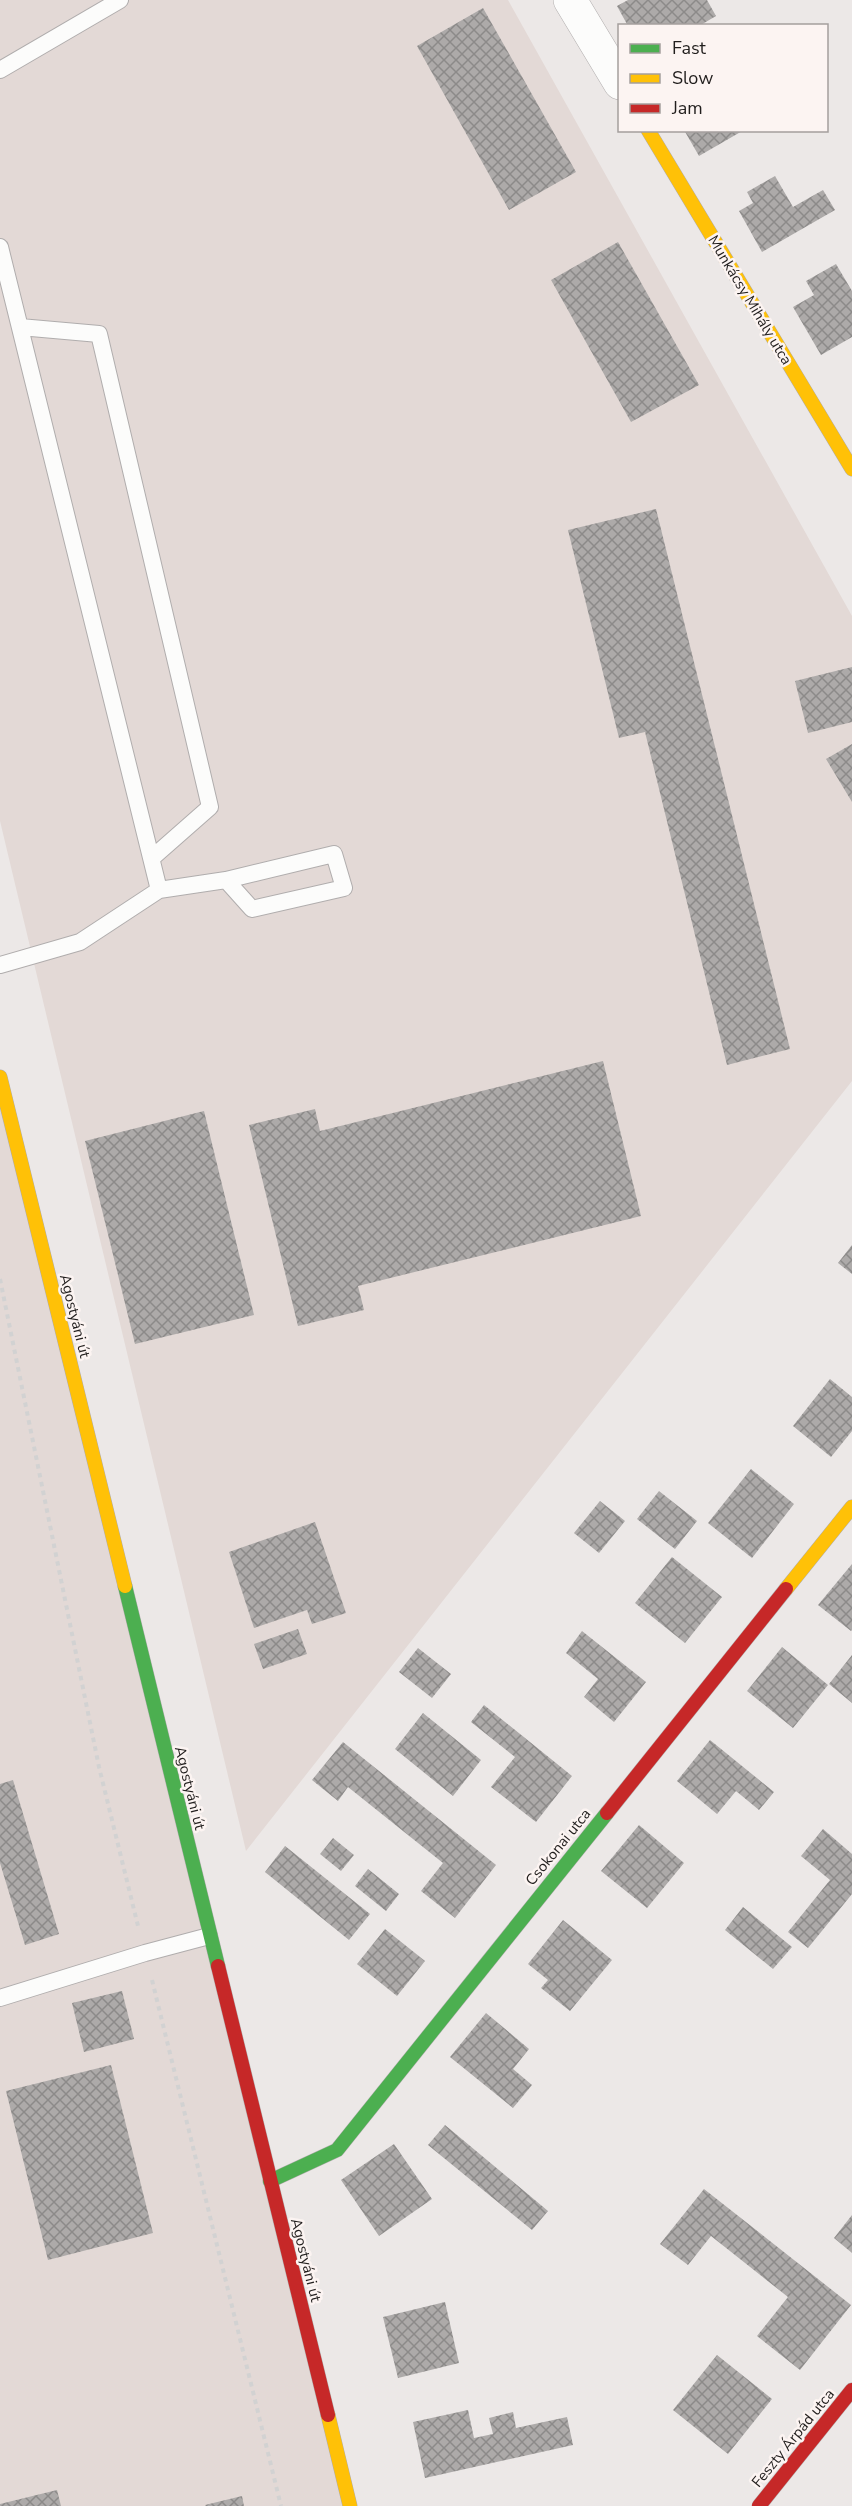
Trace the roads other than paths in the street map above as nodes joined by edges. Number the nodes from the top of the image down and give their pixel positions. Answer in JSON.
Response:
{"nodes":[{"id":1,"x":120,"y":0,"type":"edge"},
{"id":2,"x":570,"y":0,"type":"edge"},
{"id":3,"x":0,"y":70,"type":"edge"},
{"id":4,"x":618,"y":79,"type":"edge"},
{"id":5,"x":649,"y":132,"type":"edge"},
{"id":6,"x":1,"y":258,"type":"edge"},
{"id":7,"x":20,"y":327,"type":"junction"},
{"id":8,"x":852,"y":470,"type":"edge"},
{"id":9,"x":152,"y":858,"type":"junction"},
{"id":10,"x":226,"y":880,"type":"junction"},
{"id":11,"x":159,"y":890,"type":"junction"},
{"id":12,"x":0,"y":965,"type":"edge"},
{"id":13,"x":0,"y":1077,"type":"edge"},
{"id":14,"x":852,"y":1507,"type":"edge"},
{"id":15,"x":209,"y":1936,"type":"junction"},
{"id":16,"x":0,"y":1998,"type":"edge"},
{"id":17,"x":270,"y":2181,"type":"junction"},
{"id":18,"x":852,"y":2390,"type":"edge"},
{"id":19,"x":350,"y":2506,"type":"edge"},
{"id":20,"x":759,"y":2506,"type":"edge"}],
"edges":[{"from":1,"to":3,"type":"lane"},
{"from":2,"to":4,"type":"street"},
{"from":5,"to":8,"type":"main road","name":"Munkácsy Mihály utca"},
{"from":6,"to":7,"type":"lane"},
{"from":7,"to":9,"type":"lane"},
{"from":7,"to":9,"type":"lane"},
{"from":9,"to":11,"type":"lane"},
{"from":10,"to":10,"type":"lane"},
{"from":10,"to":11,"type":"lane"},
{"from":11,"to":12,"type":"lane"},
{"from":13,"to":15,"type":"main road","name":"Agostyáni út"},
{"from":14,"to":17,"type":"main road","name":"Csokonai utca"},
{"from":15,"to":16,"type":"lane"},
{"from":15,"to":17,"type":"main road","name":"Agostyáni út"},
{"from":17,"to":19,"type":"main road","name":"Agostyáni út"},
{"from":18,"to":20,"type":"main road","name":"Feszty Árpád utca"}]}
